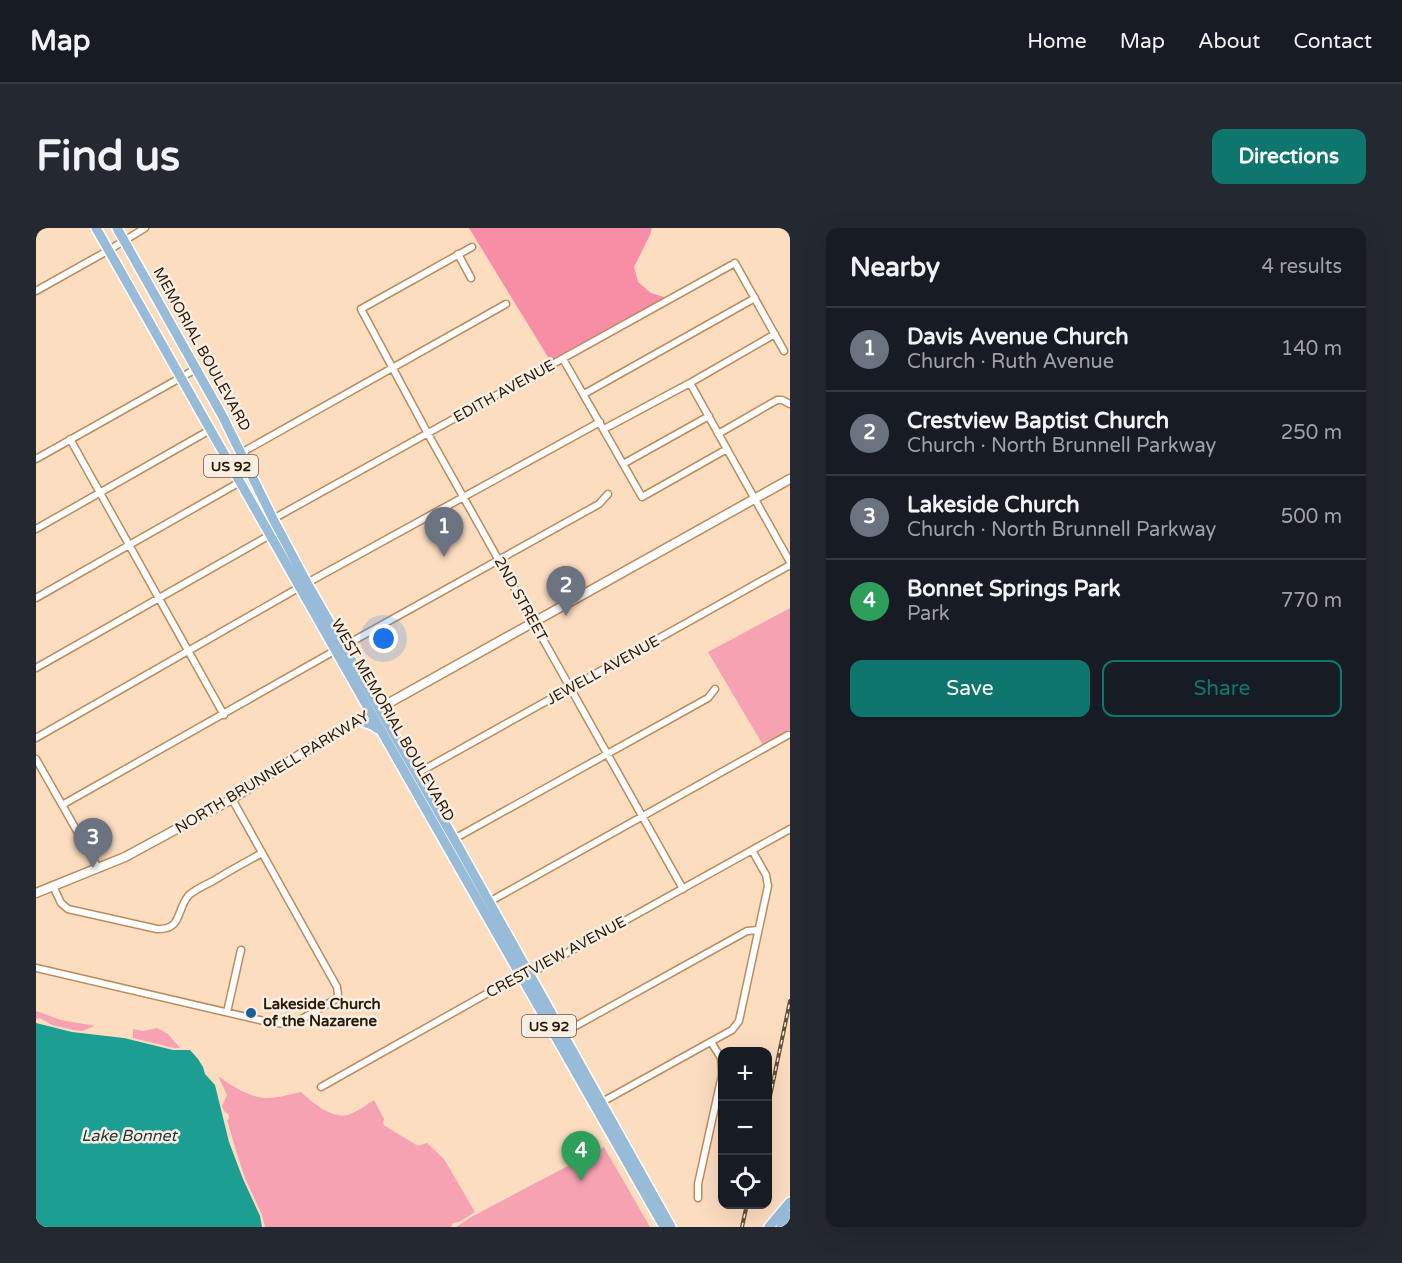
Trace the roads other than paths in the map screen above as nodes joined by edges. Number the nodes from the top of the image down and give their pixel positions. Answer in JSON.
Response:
{"nodes":[{"id":1,"x":96,"y":228,"type":"edge"},
{"id":2,"x":117,"y":228,"type":"edge"},
{"id":3,"x":145,"y":228,"type":"edge"},
{"id":4,"x":124,"y":241,"type":"junction"},
{"id":5,"x":472,"y":246,"type":"dead end"},
{"id":6,"x":109,"y":250,"type":"junction"},
{"id":7,"x":458,"y":254,"type":"junction"},
{"id":8,"x":471,"y":278,"type":"dead end"},
{"id":9,"x":36,"y":291,"type":"edge"},
{"id":10,"x":755,"y":298,"type":"junction"},
{"id":11,"x":506,"y":304,"type":"dead end"},
{"id":12,"x":775,"y":334,"type":"junction"},
{"id":13,"x":784,"y":351,"type":"dead end"},
{"id":14,"x":564,"y":359,"type":"junction"},
{"id":15,"x":196,"y":369,"type":"junction"},
{"id":16,"x":393,"y":369,"type":"junction"},
{"id":17,"x":181,"y":377,"type":"junction"},
{"id":18,"x":690,"y":383,"type":"junction"},
{"id":19,"x":584,"y":394,"type":"junction"},
{"id":20,"x":790,"y":404,"type":"edge"},
{"id":21,"x":709,"y":416,"type":"junction"},
{"id":22,"x":600,"y":422,"type":"junction"},
{"id":23,"x":604,"y":429,"type":"junction"},
{"id":24,"x":210,"y":430,"type":"junction"},
{"id":25,"x":428,"y":434,"type":"junction"},
{"id":26,"x":718,"y":434,"type":"junction"},
{"id":27,"x":70,"y":439,"type":"junction"},
{"id":28,"x":727,"y":449,"type":"junction"},
{"id":29,"x":241,"y":453,"type":"junction"},
{"id":30,"x":36,"y":459,"type":"edge"},
{"id":31,"x":623,"y":464,"type":"junction"},
{"id":32,"x":790,"y":479,"type":"edge"},
{"id":33,"x":240,"y":482,"type":"junction"},
{"id":34,"x":101,"y":493,"type":"junction"},
{"id":35,"x":608,"y":494,"type":"dead end"},
{"id":36,"x":463,"y":497,"type":"junction"},
{"id":37,"x":755,"y":499,"type":"junction"},
{"id":38,"x":273,"y":519,"type":"junction"},
{"id":39,"x":36,"y":529,"type":"edge"},
{"id":40,"x":270,"y":534,"type":"junction"},
{"id":41,"x":129,"y":546,"type":"junction"},
{"id":42,"x":290,"y":551,"type":"joint"},
{"id":43,"x":499,"y":560,"type":"junction"},
{"id":44,"x":790,"y":564,"type":"edge"},
{"id":45,"x":303,"y":585,"type":"junction"},
{"id":46,"x":36,"y":598,"type":"edge"},
{"id":47,"x":159,"y":599,"type":"junction"},
{"id":48,"x":534,"y":622,"type":"junction"},
{"id":49,"x":340,"y":648,"type":"junction"},
{"id":50,"x":189,"y":651,"type":"junction"},
{"id":51,"x":36,"y":668,"type":"edge"},
{"id":52,"x":571,"y":688,"type":"junction"},
{"id":53,"x":715,"y":689,"type":"dead end"},
{"id":54,"x":375,"y":711,"type":"junction"},
{"id":55,"x":224,"y":715,"type":"junction"},
{"id":56,"x":358,"y":720,"type":"junction"},
{"id":57,"x":382,"y":732,"type":"junction"},
{"id":58,"x":788,"y":735,"type":"dead end"},
{"id":59,"x":36,"y":738,"type":"edge"},
{"id":60,"x":608,"y":753,"type":"junction"},
{"id":61,"x":36,"y":759,"type":"edge"},
{"id":62,"x":416,"y":774,"type":"junction"},
{"id":63,"x":232,"y":799,"type":"junction"},
{"id":64,"x":62,"y":805,"type":"junction"},
{"id":65,"x":642,"y":816,"type":"junction"},
{"id":66,"x":790,"y":829,"type":"edge"},
{"id":67,"x":449,"y":841,"type":"junction"},
{"id":68,"x":752,"y":850,"type":"junction"},
{"id":69,"x":262,"y":853,"type":"junction"},
{"id":70,"x":98,"y":868,"type":"junction"},
{"id":71,"x":53,"y":886,"type":"junction"},
{"id":72,"x":683,"y":889,"type":"junction"},
{"id":73,"x":36,"y":893,"type":"edge"},
{"id":74,"x":489,"y":902,"type":"junction"},
{"id":75,"x":758,"y":930,"type":"junction"},
{"id":76,"x":241,"y":950,"type":"dead end"},
{"id":77,"x":36,"y":968,"type":"edge"},
{"id":78,"x":524,"y":974,"type":"junction"},
{"id":79,"x":227,"y":1011,"type":"junction"},
{"id":80,"x":560,"y":1036,"type":"junction"},
{"id":81,"x":711,"y":1042,"type":"junction"},
{"id":82,"x":321,"y":1086,"type":"dead end"},
{"id":83,"x":598,"y":1104,"type":"junction"},
{"id":84,"x":698,"y":1198,"type":"dead end"},
{"id":85,"x":790,"y":1202,"type":"edge"},
{"id":86,"x":790,"y":1215,"type":"edge"},
{"id":87,"x":664,"y":1227,"type":"edge"},
{"id":88,"x":672,"y":1227,"type":"edge"},
{"id":89,"x":769,"y":1227,"type":"edge"},
{"id":90,"x":781,"y":1227,"type":"edge"}],
"edges":[{"from":1,"to":6,"type":"main road","name":"WEST MEMORIAL BOULEVARD","number":"US 92"},
{"from":2,"to":4,"type":"main road","name":"MEMORIAL BOULEVARD","number":"US 92"},
{"from":3,"to":4,"type":"street"},
{"from":4,"to":6,"type":"street"},
{"from":4,"to":15,"type":"main road","name":"MEMORIAL BOULEVARD","number":"US 92"},
{"from":5,"to":7,"type":"street"},
{"from":6,"to":9,"type":"street"},
{"from":6,"to":17,"type":"main road","name":"WEST MEMORIAL BOULEVARD","number":"US 92"},
{"from":7,"to":8,"type":"street"},
{"from":7,"to":16,"type":"street","name":"2ND STREET"},
{"from":10,"to":12,"type":"street"},
{"from":10,"to":14,"type":"street","name":"EDITH AVENUE"},
{"from":10,"to":19,"type":"street"},
{"from":11,"to":16,"type":"street"},
{"from":12,"to":13,"type":"street"},
{"from":12,"to":18,"type":"street"},
{"from":14,"to":19,"type":"street"},
{"from":14,"to":25,"type":"street","name":"EDITH AVENUE"},
{"from":15,"to":17,"type":"street"},
{"from":15,"to":29,"type":"main road","name":"MEMORIAL BOULEVARD","number":"US 92"},
{"from":16,"to":25,"type":"street","name":"2ND STREET"},
{"from":16,"to":29,"type":"street"},
{"from":17,"to":24,"type":"main road","name":"WEST MEMORIAL BOULEVARD","number":"US 92"},
{"from":17,"to":27,"type":"street"},
{"from":18,"to":21,"type":"street"},
{"from":18,"to":23,"type":"street"},
{"from":19,"to":22,"type":"street"},
{"from":20,"to":26,"type":"street"},
{"from":21,"to":26,"type":"street"},
{"from":21,"to":31,"type":"street"},
{"from":22,"to":23,"type":"street"},
{"from":22,"to":36,"type":"street"},
{"from":23,"to":31,"type":"street"},
{"from":24,"to":33,"type":"main road","name":"WEST MEMORIAL BOULEVARD","number":"US 92"},
{"from":24,"to":34,"type":"street"},
{"from":25,"to":36,"type":"street","name":"2ND STREET"},
{"from":25,"to":38,"type":"street","name":"EDITH AVENUE"},
{"from":26,"to":28,"type":"street"},
{"from":27,"to":30,"type":"street"},
{"from":27,"to":34,"type":"street"},
{"from":28,"to":31,"type":"street"},
{"from":28,"to":37,"type":"street"},
{"from":29,"to":38,"type":"main road","name":"MEMORIAL BOULEVARD","number":"US 92"},
{"from":32,"to":37,"type":"street","name":"NORTH BRUNNELL PARKWAY"},
{"from":33,"to":40,"type":"main road","name":"WEST MEMORIAL BOULEVARD","number":"US 92"},
{"from":33,"to":41,"type":"street"},
{"from":34,"to":39,"type":"street"},
{"from":34,"to":41,"type":"street"},
{"from":35,"to":43,"type":"street"},
{"from":36,"to":43,"type":"street","name":"2ND STREET"},
{"from":36,"to":45,"type":"street"},
{"from":37,"to":44,"type":"street"},
{"from":37,"to":48,"type":"street","name":"NORTH BRUNNELL PARKWAY"},
{"from":38,"to":42,"type":"main road","name":"MEMORIAL BOULEVARD","number":"US 92"},
{"from":40,"to":45,"type":"main road","name":"WEST MEMORIAL BOULEVARD","number":"US 92"},
{"from":40,"to":47,"type":"street"},
{"from":41,"to":46,"type":"street"},
{"from":41,"to":47,"type":"street"},
{"from":42,"to":45,"type":"main road","name":"WEST MEMORIAL BOULEVARD","number":"US 92"},
{"from":43,"to":48,"type":"street","name":"2ND STREET"},
{"from":43,"to":49,"type":"street"},
{"from":44,"to":52,"type":"street","name":"JEWELL AVENUE"},
{"from":45,"to":49,"type":"main road","name":"WEST MEMORIAL BOULEVARD","number":"US 92"},
{"from":45,"to":49,"type":"main road","name":"WEST MEMORIAL BOULEVARD","number":"US 92"},
{"from":45,"to":50,"type":"street"},
{"from":47,"to":50,"type":"street"},
{"from":47,"to":51,"type":"street"},
{"from":48,"to":52,"type":"street","name":"2ND STREET"},
{"from":48,"to":54,"type":"street","name":"NORTH BRUNNELL PARKWAY"},
{"from":49,"to":54,"type":"main road","name":"WEST MEMORIAL BOULEVARD","number":"US 92"},
{"from":49,"to":55,"type":"street"},
{"from":50,"to":55,"type":"street"},
{"from":50,"to":59,"type":"street"},
{"from":52,"to":60,"type":"street","name":"2ND STREET"},
{"from":52,"to":62,"type":"street","name":"JEWELL AVENUE"},
{"from":53,"to":60,"type":"street"},
{"from":54,"to":56,"type":"street","name":"NORTH BRUNNELL PARKWAY"},
{"from":54,"to":57,"type":"main road","name":"WEST MEMORIAL BOULEVARD","number":"US 92"},
{"from":54,"to":62,"type":"main road","name":"WEST MEMORIAL BOULEVARD","number":"US 92"},
{"from":55,"to":64,"type":"street"},
{"from":56,"to":57,"type":"main road"},
{"from":56,"to":63,"type":"street","name":"NORTH BRUNNELL PARKWAY"},
{"from":57,"to":67,"type":"main road","name":"WEST MEMORIAL BOULEVARD","number":"US 92"},
{"from":58,"to":65,"type":"street"},
{"from":60,"to":65,"type":"street","name":"2ND STREET"},
{"from":60,"to":67,"type":"street"},
{"from":61,"to":64,"type":"street"},
{"from":62,"to":67,"type":"main road","name":"WEST MEMORIAL BOULEVARD","number":"US 92"},
{"from":63,"to":69,"type":"street"},
{"from":63,"to":70,"type":"street","name":"NORTH BRUNNELL PARKWAY"},
{"from":64,"to":70,"type":"street"},
{"from":65,"to":72,"type":"street","name":"2ND STREET"},
{"from":65,"to":74,"type":"street"},
{"from":66,"to":68,"type":"street","name":"CRESTVIEW AVENUE"},
{"from":67,"to":74,"type":"main road","name":"WEST MEMORIAL BOULEVARD","number":"US 92"},
{"from":67,"to":78,"type":"main road","name":"WEST MEMORIAL BOULEVARD","number":"US 92"},
{"from":68,"to":72,"type":"street","name":"CRESTVIEW AVENUE"},
{"from":68,"to":75,"type":"street"},
{"from":69,"to":71,"type":"street"},
{"from":69,"to":79,"type":"street"},
{"from":70,"to":71,"type":"street","name":"NORTH BRUNNELL PARKWAY"},
{"from":71,"to":73,"type":"street","name":"NORTH BRUNNELL PARKWAY"},
{"from":72,"to":78,"type":"street","name":"CRESTVIEW AVENUE"},
{"from":74,"to":78,"type":"main road","name":"WEST MEMORIAL BOULEVARD","number":"US 92"},
{"from":75,"to":80,"type":"street"},
{"from":75,"to":81,"type":"street"},
{"from":76,"to":79,"type":"street"},
{"from":77,"to":79,"type":"street"},
{"from":78,"to":80,"type":"main road","name":"WEST MEMORIAL BOULEVARD","number":"US 92"},
{"from":78,"to":82,"type":"street","name":"CRESTVIEW AVENUE"},
{"from":80,"to":83,"type":"main road","name":"WEST MEMORIAL BOULEVARD","number":"US 92"},
{"from":81,"to":83,"type":"street"},
{"from":81,"to":84,"type":"street"},
{"from":83,"to":87,"type":"main road","name":"WEST MEMORIAL BOULEVARD","number":"US 92"},
{"from":83,"to":88,"type":"main road","name":"WEST MEMORIAL BOULEVARD","number":"US 92"},
{"from":85,"to":89,"type":"main road"},
{"from":86,"to":90,"type":"main road"}]}
